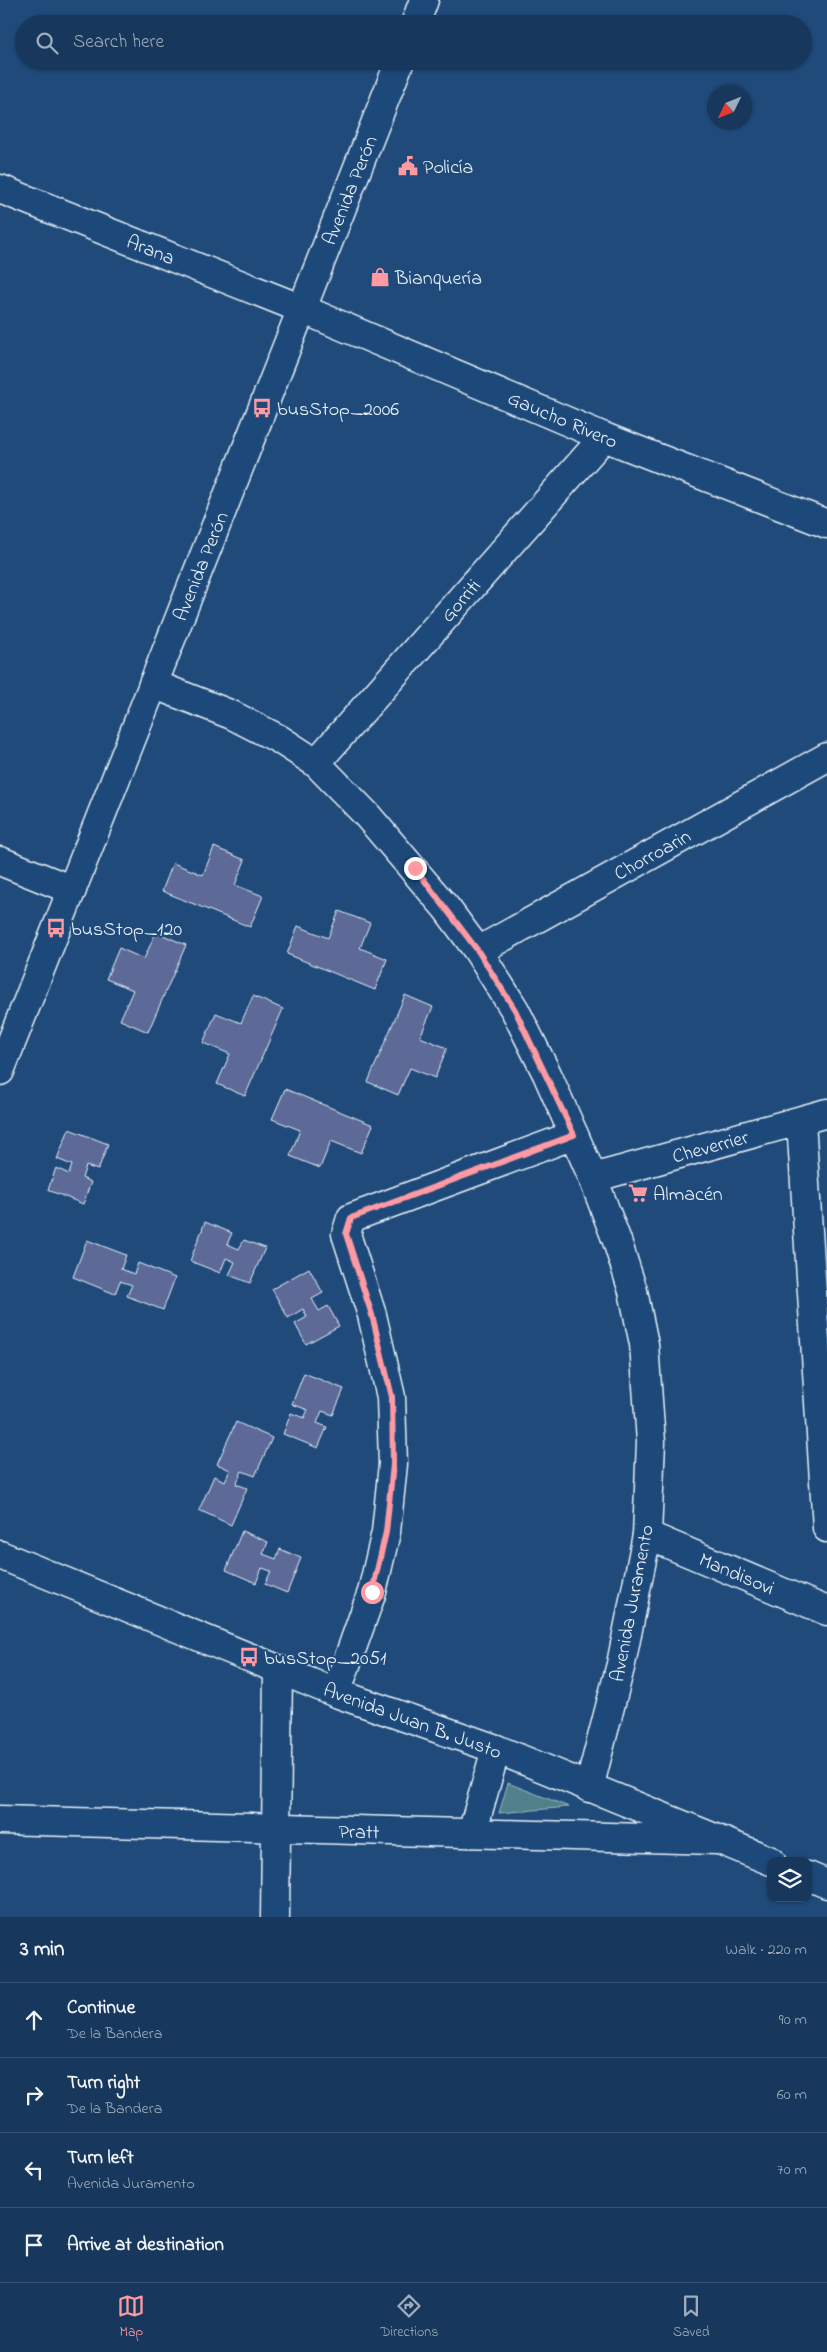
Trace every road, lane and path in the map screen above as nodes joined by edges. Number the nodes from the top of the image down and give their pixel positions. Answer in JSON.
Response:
{"nodes":[{"id":1,"x":424,"y":0,"type":"edge"},
{"id":2,"x":418,"y":15,"type":"edge"},
{"id":3,"x":396,"y":70,"type":"edge"},
{"id":4,"x":0,"y":189,"type":"edge"},
{"id":5,"x":302,"y":309,"type":"junction"},
{"id":6,"x":604,"y":437,"type":"junction"},
{"id":7,"x":827,"y":524,"type":"edge"},
{"id":8,"x":153,"y":684,"type":"junction"},
{"id":9,"x":827,"y":757,"type":"edge"},
{"id":10,"x":316,"y":763,"type":"junction"},
{"id":11,"x":0,"y":861,"type":"edge"},
{"id":12,"x":72,"y":890,"type":"junction"},
{"id":13,"x":478,"y":951,"type":"junction"},
{"id":14,"x":0,"y":1071,"type":"edge"},
{"id":15,"x":827,"y":1113,"type":"edge"},
{"id":16,"x":801,"y":1121,"type":"junction"},
{"id":17,"x":574,"y":1135,"type":"junction"},
{"id":18,"x":593,"y":1178,"type":"junction"},
{"id":19,"x":827,"y":1528,"type":"edge"},
{"id":20,"x":647,"y":1535,"type":"junction"},
{"id":21,"x":0,"y":1555,"type":"edge"},
{"id":22,"x":827,"y":1611,"type":"edge"},
{"id":23,"x":278,"y":1670,"type":"junction"},
{"id":24,"x":336,"y":1693,"type":"junction"},
{"id":25,"x":496,"y":1749,"type":"junction"},
{"id":26,"x":588,"y":1788,"type":"junction"},
{"id":27,"x":0,"y":1820,"type":"edge"},
{"id":28,"x":276,"y":1829,"type":"junction"},
{"id":29,"x":472,"y":1833,"type":"junction"},
{"id":30,"x":718,"y":1840,"type":"junction"},
{"id":31,"x":767,"y":1859,"type":"edge"},
{"id":32,"x":812,"y":1878,"type":"edge"},
{"id":33,"x":827,"y":1884,"type":"edge"},
{"id":34,"x":275,"y":1917,"type":"edge"}],
"edges":[{"from":1,"to":2,"type":"street"},
{"from":3,"to":5,"type":"street","name":"Avenida Perón"},
{"from":4,"to":5,"type":"street","name":"Arana"},
{"from":5,"to":6,"type":"street","name":"Gaucho Rivero"},
{"from":5,"to":8,"type":"street","name":"Avenida Perón"},
{"from":6,"to":7,"type":"street","name":"Gaucho Rivero"},
{"from":6,"to":10,"type":"street","name":"Gorriti"},
{"from":8,"to":10,"type":"street","name":"Avenida Juramento"},
{"from":8,"to":12,"type":"street","name":"Avenida Perón"},
{"from":9,"to":13,"type":"street","name":"Chorroarin"},
{"from":10,"to":13,"type":"street","name":"Avenida Juramento"},
{"from":11,"to":12,"type":"street"},
{"from":12,"to":14,"type":"street","name":"Avenida Perón"},
{"from":13,"to":17,"type":"street","name":"Avenida Juramento"},
{"from":15,"to":16,"type":"street","name":"Cheverrier"},
{"from":16,"to":18,"type":"street","name":"Cheverrier"},
{"from":16,"to":19,"type":"street"},
{"from":17,"to":18,"type":"street","name":"Avenida Juramento"},
{"from":17,"to":24,"type":"street"},
{"from":18,"to":20,"type":"street","name":"Avenida Juramento"},
{"from":20,"to":22,"type":"street","name":"Mandisovi"},
{"from":20,"to":26,"type":"street","name":"Avenida Juramento"},
{"from":21,"to":23,"type":"street","name":"Avenida Juan B. Justo"},
{"from":23,"to":24,"type":"street","name":"Avenida Juan B. Justo"},
{"from":23,"to":28,"type":"street"},
{"from":24,"to":25,"type":"street","name":"Avenida Juan B. Justo"},
{"from":25,"to":26,"type":"street","name":"Avenida Juan B. Justo"},
{"from":25,"to":29,"type":"street"},
{"from":26,"to":30,"type":"street","name":"Avenida Juan B. Justo"},
{"from":27,"to":28,"type":"street","name":"Pratt"},
{"from":28,"to":29,"type":"street","name":"Pratt"},
{"from":28,"to":34,"type":"street"},
{"from":29,"to":30,"type":"street","name":"Pratt"},
{"from":30,"to":31,"type":"street","name":"Avenida Juan B. Justo"},
{"from":32,"to":33,"type":"street"}]}
